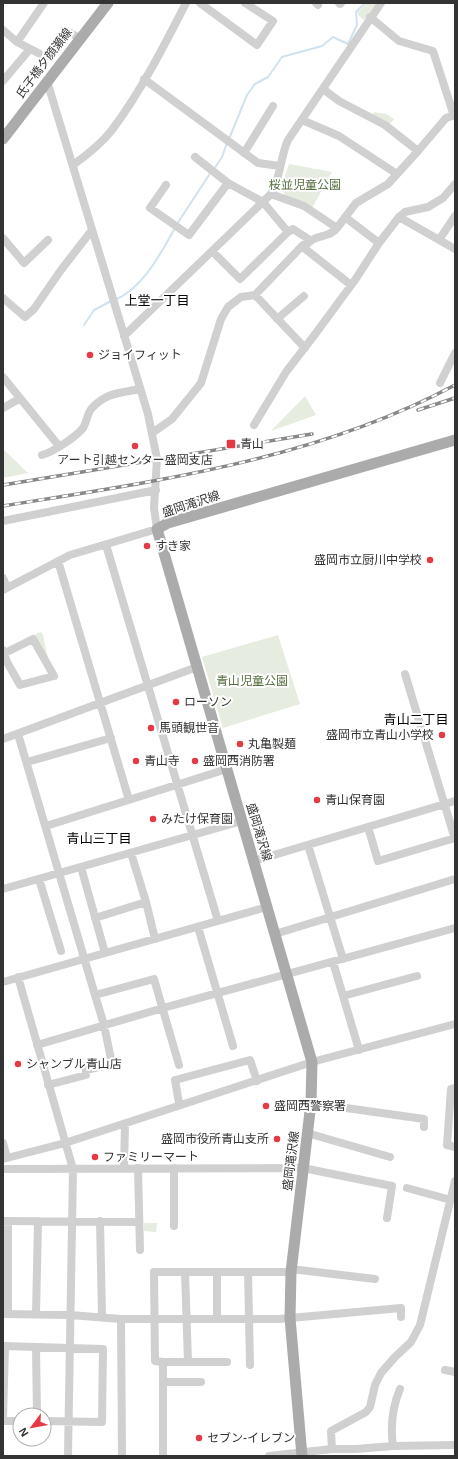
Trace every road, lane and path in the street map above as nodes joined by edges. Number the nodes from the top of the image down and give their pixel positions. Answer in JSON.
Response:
{"nodes":[{"id":1,"x":44,"y":3,"type":"edge"},
{"id":2,"x":108,"y":3,"type":"edge"},
{"id":3,"x":186,"y":3,"type":"edge"},
{"id":4,"x":200,"y":3,"type":"edge"},
{"id":5,"x":245,"y":3,"type":"edge"},
{"id":6,"x":380,"y":3,"type":"edge"},
{"id":7,"x":370,"y":17,"type":"junction"},
{"id":8,"x":3,"y":30,"type":"edge"},
{"id":9,"x":79,"y":38,"type":"junction"},
{"id":10,"x":17,"y":42,"type":"junction"},
{"id":11,"x":30,"y":49,"type":"junction"},
{"id":12,"x":144,"y":79,"type":"junction"},
{"id":13,"x":47,"y":80,"type":"junction"},
{"id":14,"x":3,"y":81,"type":"edge"},
{"id":15,"x":323,"y":89,"type":"junction"},
{"id":16,"x":274,"y":106,"type":"dead end"},
{"id":17,"x":455,"y":116,"type":"edge"},
{"id":18,"x":302,"y":120,"type":"junction"},
{"id":19,"x":3,"y":140,"type":"edge"},
{"id":20,"x":418,"y":151,"type":"junction"},
{"id":21,"x":244,"y":153,"type":"junction"},
{"id":22,"x":195,"y":157,"type":"dead end"},
{"id":23,"x":73,"y":165,"type":"junction"},
{"id":24,"x":280,"y":166,"type":"junction"},
{"id":25,"x":397,"y":174,"type":"junction"},
{"id":26,"x":228,"y":183,"type":"junction"},
{"id":27,"x":455,"y":184,"type":"edge"},
{"id":28,"x":166,"y":185,"type":"dead end"},
{"id":29,"x":271,"y":194,"type":"junction"},
{"id":30,"x":263,"y":202,"type":"junction"},
{"id":31,"x":455,"y":216,"type":"edge"},
{"id":32,"x":345,"y":217,"type":"junction"},
{"id":33,"x":399,"y":217,"type":"junction"},
{"id":34,"x":337,"y":228,"type":"junction"},
{"id":35,"x":92,"y":230,"type":"junction"},
{"id":36,"x":288,"y":232,"type":"junction"},
{"id":37,"x":3,"y":238,"type":"edge"},
{"id":38,"x":48,"y":240,"type":"dead end"},
{"id":39,"x":310,"y":240,"type":"junction"},
{"id":40,"x":439,"y":240,"type":"junction"},
{"id":41,"x":379,"y":243,"type":"junction"},
{"id":42,"x":304,"y":248,"type":"junction"},
{"id":43,"x":455,"y":249,"type":"edge"},
{"id":44,"x":212,"y":251,"type":"junction"},
{"id":45,"x":351,"y":285,"type":"junction"},
{"id":46,"x":255,"y":295,"type":"junction"},
{"id":47,"x":304,"y":296,"type":"dead end"},
{"id":48,"x":3,"y":298,"type":"edge"},
{"id":49,"x":277,"y":319,"type":"junction"},
{"id":50,"x":124,"y":336,"type":"junction"},
{"id":51,"x":305,"y":348,"type":"junction"},
{"id":52,"x":455,"y":354,"type":"edge"},
{"id":53,"x":3,"y":377,"type":"edge"},
{"id":54,"x":440,"y":383,"type":"dead end"},
{"id":55,"x":140,"y":389,"type":"junction"},
{"id":56,"x":19,"y":399,"type":"junction"},
{"id":57,"x":3,"y":408,"type":"edge"},
{"id":58,"x":254,"y":425,"type":"dead end"},
{"id":59,"x":152,"y":433,"type":"junction"},
{"id":60,"x":455,"y":440,"type":"edge"},
{"id":61,"x":60,"y":446,"type":"junction"},
{"id":62,"x":42,"y":455,"type":"dead end"},
{"id":63,"x":156,"y":490,"type":"junction"},
{"id":64,"x":3,"y":521,"type":"edge"},
{"id":65,"x":157,"y":529,"type":"junction"},
{"id":66,"x":106,"y":545,"type":"junction"},
{"id":67,"x":58,"y":561,"type":"junction"},
{"id":68,"x":3,"y":578,"type":"edge"},
{"id":69,"x":5,"y":588,"type":"edge"},
{"id":70,"x":4,"y":651,"type":"edge"},
{"id":71,"x":197,"y":666,"type":"junction"},
{"id":72,"x":405,"y":674,"type":"dead end"},
{"id":73,"x":146,"y":685,"type":"junction"},
{"id":74,"x":101,"y":702,"type":"junction"},
{"id":75,"x":18,"y":734,"type":"junction"},
{"id":76,"x":4,"y":737,"type":"edge"},
{"id":77,"x":111,"y":738,"type":"junction"},
{"id":78,"x":27,"y":762,"type":"junction"},
{"id":79,"x":227,"y":769,"type":"junction"},
{"id":80,"x":178,"y":784,"type":"junction"},
{"id":81,"x":129,"y":800,"type":"junction"},
{"id":82,"x":455,"y":801,"type":"edge"},
{"id":83,"x":444,"y":804,"type":"junction"},
{"id":84,"x":242,"y":821,"type":"junction"},
{"id":85,"x":46,"y":826,"type":"junction"},
{"id":86,"x":368,"y":827,"type":"junction"},
{"id":87,"x":193,"y":835,"type":"junction"},
{"id":88,"x":455,"y":838,"type":"edge"},
{"id":89,"x":308,"y":845,"type":"junction"},
{"id":90,"x":131,"y":853,"type":"junction"},
{"id":91,"x":254,"y":861,"type":"junction"},
{"id":92,"x":81,"y":867,"type":"junction"},
{"id":93,"x":61,"y":873,"type":"junction"},
{"id":94,"x":39,"y":879,"type":"junction"},
{"id":95,"x":455,"y":879,"type":"edge"},
{"id":96,"x":3,"y":889,"type":"edge"},
{"id":97,"x":146,"y":902,"type":"junction"},
{"id":98,"x":267,"y":907,"type":"junction"},
{"id":99,"x":330,"y":917,"type":"junction"},
{"id":100,"x":95,"y":918,"type":"junction"},
{"id":101,"x":218,"y":921,"type":"junction"},
{"id":102,"x":198,"y":927,"type":"junction"},
{"id":103,"x":455,"y":928,"type":"edge"},
{"id":104,"x":275,"y":934,"type":"junction"},
{"id":105,"x":155,"y":939,"type":"junction"},
{"id":106,"x":61,"y":951,"type":"dead end"},
{"id":107,"x":105,"y":953,"type":"junction"},
{"id":108,"x":85,"y":958,"type":"junction"},
{"id":109,"x":343,"y":959,"type":"junction"},
{"id":110,"x":333,"y":962,"type":"junction"},
{"id":111,"x":287,"y":975,"type":"junction"},
{"id":112,"x":417,"y":976,"type":"dead end"},
{"id":113,"x":18,"y":978,"type":"junction"},
{"id":114,"x":3,"y":982,"type":"edge"},
{"id":115,"x":218,"y":993,"type":"junction"},
{"id":116,"x":95,"y":995,"type":"junction"},
{"id":117,"x":343,"y":996,"type":"junction"},
{"id":118,"x":163,"y":1008,"type":"junction"},
{"id":119,"x":455,"y":1024,"type":"edge"},
{"id":120,"x":104,"y":1025,"type":"junction"},
{"id":121,"x":444,"y":1027,"type":"junction"},
{"id":122,"x":455,"y":1030,"type":"edge"},
{"id":123,"x":37,"y":1045,"type":"junction"},
{"id":124,"x":232,"y":1046,"type":"dead end"},
{"id":125,"x":359,"y":1050,"type":"junction"},
{"id":126,"x":312,"y":1062,"type":"junction"},
{"id":127,"x":179,"y":1065,"type":"dead end"},
{"id":128,"x":257,"y":1081,"type":"junction"},
{"id":129,"x":48,"y":1085,"type":"junction"},
{"id":130,"x":455,"y":1088,"type":"edge"},
{"id":131,"x":179,"y":1103,"type":"dead end"},
{"id":132,"x":311,"y":1103,"type":"junction"},
{"id":133,"x":125,"y":1124,"type":"junction"},
{"id":134,"x":424,"y":1127,"type":"dead end"},
{"id":135,"x":307,"y":1133,"type":"junction"},
{"id":136,"x":3,"y":1143,"type":"edge"},
{"id":137,"x":65,"y":1143,"type":"junction"},
{"id":138,"x":455,"y":1146,"type":"edge"},
{"id":139,"x":390,"y":1157,"type":"dead end"},
{"id":140,"x":5,"y":1159,"type":"edge"},
{"id":141,"x":124,"y":1168,"type":"junction"},
{"id":142,"x":138,"y":1168,"type":"junction"},
{"id":143,"x":174,"y":1168,"type":"junction"},
{"id":144,"x":303,"y":1168,"type":"junction"},
{"id":145,"x":3,"y":1169,"type":"edge"},
{"id":146,"x":73,"y":1169,"type":"junction"},
{"id":147,"x":455,"y":1181,"type":"edge"},
{"id":148,"x":407,"y":1188,"type":"dead end"},
{"id":149,"x":451,"y":1200,"type":"junction"},
{"id":150,"x":387,"y":1218,"type":"dead end"},
{"id":151,"x":6,"y":1221,"type":"edge"},
{"id":152,"x":38,"y":1221,"type":"junction"},
{"id":153,"x":72,"y":1221,"type":"junction"},
{"id":154,"x":100,"y":1221,"type":"junction"},
{"id":155,"x":139,"y":1222,"type":"junction"},
{"id":156,"x":174,"y":1226,"type":"dead end"},
{"id":157,"x":140,"y":1250,"type":"dead end"},
{"id":158,"x":291,"y":1271,"type":"junction"},
{"id":159,"x":185,"y":1272,"type":"junction"},
{"id":160,"x":217,"y":1272,"type":"junction"},
{"id":161,"x":248,"y":1272,"type":"junction"},
{"id":162,"x":375,"y":1279,"type":"dead end"},
{"id":163,"x":6,"y":1314,"type":"edge"},
{"id":164,"x":36,"y":1314,"type":"junction"},
{"id":165,"x":70,"y":1315,"type":"junction"},
{"id":166,"x":102,"y":1317,"type":"junction"},
{"id":167,"x":402,"y":1317,"type":"dead end"},
{"id":168,"x":290,"y":1318,"type":"junction"},
{"id":169,"x":121,"y":1319,"type":"junction"},
{"id":170,"x":154,"y":1319,"type":"junction"},
{"id":171,"x":186,"y":1319,"type":"junction"},
{"id":172,"x":217,"y":1319,"type":"junction"},
{"id":173,"x":249,"y":1319,"type":"junction"},
{"id":174,"x":4,"y":1346,"type":"edge"},
{"id":175,"x":36,"y":1347,"type":"junction"},
{"id":176,"x":70,"y":1348,"type":"junction"},
{"id":177,"x":162,"y":1362,"type":"junction"},
{"id":178,"x":188,"y":1362,"type":"junction"},
{"id":179,"x":227,"y":1362,"type":"dead end"},
{"id":180,"x":250,"y":1365,"type":"dead end"},
{"id":181,"x":445,"y":1370,"type":"dead end"},
{"id":182,"x":455,"y":1372,"type":"edge"},
{"id":183,"x":162,"y":1382,"type":"junction"},
{"id":184,"x":202,"y":1382,"type":"dead end"},
{"id":185,"x":400,"y":1388,"type":"dead end"},
{"id":186,"x":37,"y":1407,"type":"edge"},
{"id":187,"x":3,"y":1420,"type":"edge"},
{"id":188,"x":52,"y":1422,"type":"edge"},
{"id":189,"x":69,"y":1422,"type":"junction"},
{"id":190,"x":455,"y":1442,"type":"edge"},
{"id":191,"x":393,"y":1446,"type":"junction"},
{"id":192,"x":332,"y":1449,"type":"junction"},
{"id":193,"x":302,"y":1454,"type":"edge"},
{"id":194,"x":68,"y":1456,"type":"edge"},
{"id":195,"x":122,"y":1456,"type":"edge"},
{"id":196,"x":162,"y":1456,"type":"edge"},
{"id":197,"x":269,"y":1456,"type":"edge"}],
"edges":[{"from":1,"to":10,"type":"street"},
{"from":2,"to":9,"type":"main road","name":"氏子橋夕顔瀬線"},
{"from":3,"to":12,"type":"street"},
{"from":4,"to":5,"type":"street"},
{"from":6,"to":7,"type":"street"},
{"from":7,"to":15,"type":"street"},
{"from":7,"to":17,"type":"street"},
{"from":8,"to":10,"type":"street"},
{"from":9,"to":11,"type":"street"},
{"from":9,"to":13,"type":"main road","name":"氏子橋夕顔瀬線"},
{"from":10,"to":11,"type":"street"},
{"from":11,"to":14,"type":"street"},
{"from":12,"to":21,"type":"street"},
{"from":12,"to":23,"type":"street"},
{"from":13,"to":19,"type":"main road","name":"氏子橋夕顔瀬線"},
{"from":13,"to":23,"type":"street"},
{"from":15,"to":18,"type":"street"},
{"from":15,"to":20,"type":"street"},
{"from":16,"to":21,"type":"street"},
{"from":17,"to":20,"type":"street"},
{"from":18,"to":24,"type":"street"},
{"from":18,"to":25,"type":"street"},
{"from":20,"to":25,"type":"street"},
{"from":21,"to":24,"type":"street"},
{"from":22,"to":26,"type":"street"},
{"from":23,"to":35,"type":"street"},
{"from":24,"to":29,"type":"street"},
{"from":25,"to":32,"type":"street"},
{"from":26,"to":28,"type":"street"},
{"from":26,"to":30,"type":"street"},
{"from":27,"to":33,"type":"street"},
{"from":29,"to":30,"type":"street"},
{"from":29,"to":34,"type":"street"},
{"from":30,"to":36,"type":"street"},
{"from":30,"to":44,"type":"street"},
{"from":31,"to":40,"type":"street"},
{"from":32,"to":34,"type":"street"},
{"from":32,"to":41,"type":"street"},
{"from":33,"to":40,"type":"street"},
{"from":33,"to":41,"type":"street"},
{"from":34,"to":39,"type":"street"},
{"from":35,"to":48,"type":"street"},
{"from":35,"to":50,"type":"street"},
{"from":36,"to":39,"type":"street"},
{"from":36,"to":44,"type":"street"},
{"from":37,"to":38,"type":"street"},
{"from":39,"to":42,"type":"street"},
{"from":40,"to":43,"type":"street"},
{"from":41,"to":45,"type":"street"},
{"from":42,"to":45,"type":"street"},
{"from":42,"to":46,"type":"street"},
{"from":44,"to":50,"type":"street"},
{"from":45,"to":51,"type":"street"},
{"from":46,"to":49,"type":"street"},
{"from":46,"to":59,"type":"street"},
{"from":47,"to":49,"type":"street"},
{"from":49,"to":51,"type":"street"},
{"from":50,"to":55,"type":"street"},
{"from":51,"to":58,"type":"street"},
{"from":52,"to":54,"type":"street"},
{"from":53,"to":56,"type":"street"},
{"from":55,"to":59,"type":"street"},
{"from":55,"to":61,"type":"street"},
{"from":56,"to":57,"type":"street"},
{"from":56,"to":61,"type":"street"},
{"from":59,"to":63,"type":"street"},
{"from":60,"to":65,"type":"main road","name":"盛岡滝沢線"},
{"from":61,"to":62,"type":"street"},
{"from":63,"to":64,"type":"street"},
{"from":63,"to":65,"type":"street"},
{"from":65,"to":66,"type":"street"},
{"from":65,"to":71,"type":"main road","name":"盛岡滝沢線"},
{"from":66,"to":67,"type":"street"},
{"from":66,"to":73,"type":"street"},
{"from":67,"to":69,"type":"street"},
{"from":67,"to":74,"type":"street"},
{"from":68,"to":69,"type":"street"},
{"from":70,"to":70,"type":"street"},
{"from":71,"to":73,"type":"street"},
{"from":71,"to":79,"type":"main road","name":"盛岡滝沢線"},
{"from":72,"to":83,"type":"street"},
{"from":73,"to":74,"type":"street"},
{"from":73,"to":80,"type":"street"},
{"from":74,"to":75,"type":"street"},
{"from":74,"to":77,"type":"street"},
{"from":75,"to":76,"type":"street"},
{"from":75,"to":78,"type":"street"},
{"from":77,"to":78,"type":"street"},
{"from":77,"to":81,"type":"street"},
{"from":78,"to":85,"type":"street"},
{"from":79,"to":80,"type":"street"},
{"from":79,"to":84,"type":"main road","name":"盛岡滝沢線"},
{"from":80,"to":81,"type":"street"},
{"from":80,"to":87,"type":"street"},
{"from":81,"to":85,"type":"street"},
{"from":82,"to":83,"type":"street"},
{"from":83,"to":86,"type":"street"},
{"from":83,"to":88,"type":"street"},
{"from":84,"to":87,"type":"street"},
{"from":84,"to":91,"type":"main road","name":"盛岡滝沢線"},
{"from":85,"to":93,"type":"street"},
{"from":86,"to":88,"type":"street"},
{"from":86,"to":89,"type":"street"},
{"from":87,"to":90,"type":"street"},
{"from":87,"to":101,"type":"street"},
{"from":89,"to":91,"type":"street"},
{"from":89,"to":99,"type":"street"},
{"from":90,"to":92,"type":"street"},
{"from":90,"to":97,"type":"street"},
{"from":91,"to":98,"type":"main road","name":"盛岡滝沢線"},
{"from":92,"to":93,"type":"street"},
{"from":92,"to":100,"type":"street"},
{"from":93,"to":94,"type":"street"},
{"from":93,"to":108,"type":"street"},
{"from":94,"to":96,"type":"street"},
{"from":94,"to":106,"type":"street"},
{"from":95,"to":99,"type":"street"},
{"from":97,"to":100,"type":"street"},
{"from":97,"to":105,"type":"street"},
{"from":98,"to":101,"type":"street"},
{"from":98,"to":104,"type":"main road","name":"盛岡滝沢線"},
{"from":99,"to":104,"type":"street"},
{"from":99,"to":109,"type":"street"},
{"from":100,"to":107,"type":"street"},
{"from":101,"to":102,"type":"street"},
{"from":102,"to":105,"type":"street"},
{"from":102,"to":115,"type":"street"},
{"from":103,"to":109,"type":"street"},
{"from":104,"to":111,"type":"main road","name":"盛岡滝沢線"},
{"from":105,"to":107,"type":"street"},
{"from":107,"to":108,"type":"street"},
{"from":108,"to":113,"type":"street"},
{"from":108,"to":116,"type":"street"},
{"from":109,"to":110,"type":"street"},
{"from":110,"to":111,"type":"street"},
{"from":110,"to":117,"type":"street"},
{"from":111,"to":115,"type":"street"},
{"from":111,"to":126,"type":"main road","name":"盛岡滝沢線"},
{"from":112,"to":117,"type":"street"},
{"from":113,"to":114,"type":"street"},
{"from":113,"to":123,"type":"street"},
{"from":115,"to":118,"type":"street"},
{"from":115,"to":124,"type":"street"},
{"from":116,"to":118,"type":"street"},
{"from":116,"to":120,"type":"street"},
{"from":117,"to":125,"type":"street"},
{"from":118,"to":120,"type":"street"},
{"from":118,"to":127,"type":"street"},
{"from":119,"to":121,"type":"street"},
{"from":120,"to":123,"type":"street"},
{"from":120,"to":129,"type":"street"},
{"from":121,"to":122,"type":"street"},
{"from":121,"to":125,"type":"street"},
{"from":123,"to":129,"type":"street"},
{"from":125,"to":126,"type":"street"},
{"from":126,"to":128,"type":"street"},
{"from":126,"to":132,"type":"main road","name":"盛岡滝沢線"},
{"from":128,"to":131,"type":"street"},
{"from":128,"to":133,"type":"street"},
{"from":129,"to":137,"type":"street"},
{"from":130,"to":138,"type":"street"},
{"from":132,"to":134,"type":"street"},
{"from":132,"to":135,"type":"main road","name":"盛岡滝沢線"},
{"from":133,"to":137,"type":"street"},
{"from":133,"to":141,"type":"street"},
{"from":135,"to":139,"type":"street"},
{"from":135,"to":144,"type":"main road","name":"盛岡滝沢線"},
{"from":136,"to":140,"type":"street"},
{"from":137,"to":140,"type":"street"},
{"from":137,"to":146,"type":"street"},
{"from":141,"to":142,"type":"street"},
{"from":141,"to":146,"type":"street"},
{"from":142,"to":143,"type":"street"},
{"from":142,"to":155,"type":"street"},
{"from":143,"to":144,"type":"street"},
{"from":143,"to":156,"type":"street"},
{"from":144,"to":150,"type":"street"},
{"from":144,"to":158,"type":"main road","name":"盛岡滝沢線"},
{"from":145,"to":146,"type":"street"},
{"from":146,"to":153,"type":"street"},
{"from":147,"to":149,"type":"street"},
{"from":148,"to":149,"type":"street"},
{"from":149,"to":192,"type":"street"},
{"from":151,"to":152,"type":"street"},
{"from":151,"to":163,"type":"street"},
{"from":152,"to":153,"type":"street"},
{"from":152,"to":164,"type":"street"},
{"from":153,"to":154,"type":"street"},
{"from":153,"to":165,"type":"street"},
{"from":154,"to":155,"type":"street"},
{"from":154,"to":166,"type":"street"},
{"from":155,"to":157,"type":"street"},
{"from":158,"to":161,"type":"street"},
{"from":158,"to":162,"type":"street"},
{"from":158,"to":168,"type":"main road","name":"盛岡滝沢線"},
{"from":159,"to":160,"type":"street"},
{"from":159,"to":170,"type":"street"},
{"from":159,"to":171,"type":"street"},
{"from":160,"to":161,"type":"street"},
{"from":160,"to":172,"type":"street"},
{"from":161,"to":173,"type":"street"},
{"from":163,"to":164,"type":"street"},
{"from":164,"to":165,"type":"street"},
{"from":165,"to":166,"type":"street"},
{"from":165,"to":176,"type":"street"},
{"from":166,"to":169,"type":"street"},
{"from":167,"to":168,"type":"street"},
{"from":168,"to":173,"type":"street"},
{"from":168,"to":193,"type":"main road","name":"盛岡滝沢線"},
{"from":169,"to":170,"type":"street"},
{"from":169,"to":195,"type":"street"},
{"from":170,"to":171,"type":"street"},
{"from":170,"to":177,"type":"street"},
{"from":171,"to":172,"type":"street"},
{"from":171,"to":178,"type":"street"},
{"from":172,"to":173,"type":"street"},
{"from":173,"to":180,"type":"street"},
{"from":174,"to":175,"type":"street"},
{"from":174,"to":187,"type":"street"},
{"from":175,"to":176,"type":"street"},
{"from":175,"to":186,"type":"street"},
{"from":176,"to":189,"type":"street"},
{"from":176,"to":189,"type":"street"},
{"from":177,"to":178,"type":"street"},
{"from":177,"to":183,"type":"street"},
{"from":178,"to":179,"type":"street"},
{"from":181,"to":182,"type":"street"},
{"from":183,"to":184,"type":"street"},
{"from":183,"to":196,"type":"street"},
{"from":185,"to":191,"type":"street"},
{"from":188,"to":189,"type":"street"},
{"from":189,"to":194,"type":"street"},
{"from":190,"to":191,"type":"street"},
{"from":191,"to":192,"type":"street"},
{"from":192,"to":193,"type":"street"},
{"from":193,"to":197,"type":"street"}]}
